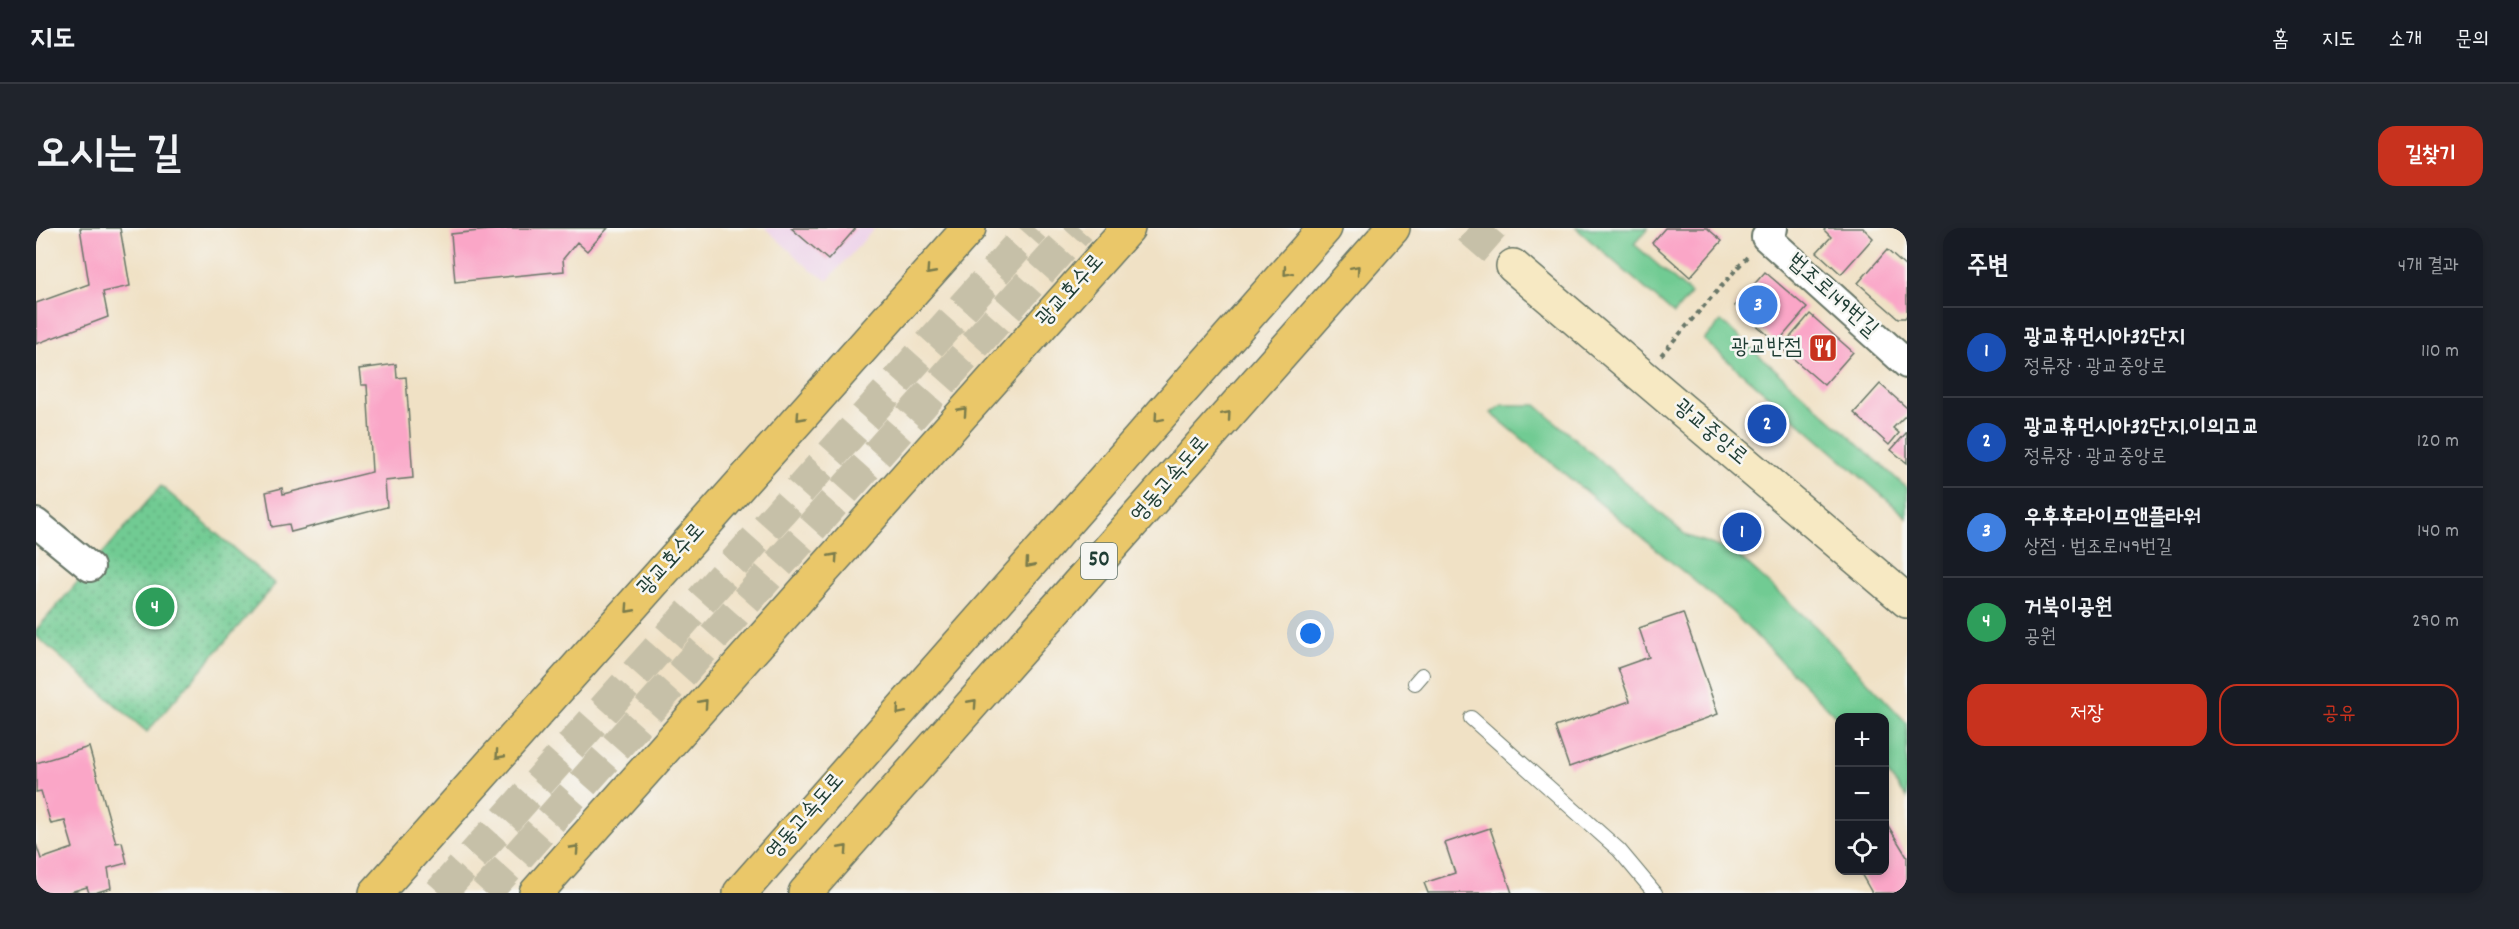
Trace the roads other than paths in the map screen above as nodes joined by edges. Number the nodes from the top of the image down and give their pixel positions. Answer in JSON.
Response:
{"nodes":[{"id":1,"x":969,"y":228,"type":"edge"},
{"id":2,"x":1110,"y":228,"type":"edge"},
{"id":3,"x":1128,"y":228,"type":"edge"},
{"id":4,"x":1325,"y":228,"type":"edge"},
{"id":5,"x":1393,"y":228,"type":"edge"},
{"id":6,"x":1770,"y":232,"type":"edge"},
{"id":7,"x":1099,"y":258,"type":"junction"},
{"id":8,"x":1513,"y":266,"type":"tunnel mouth"},
{"id":9,"x":1907,"y":364,"type":"edge"},
{"id":10,"x":36,"y":523,"type":"edge"},
{"id":11,"x":90,"y":567,"type":"dead end"},
{"id":12,"x":1905,"y":596,"type":"edge"},
{"id":13,"x":1471,"y":718,"type":"dead end"},
{"id":14,"x":376,"y":893,"type":"edge"},
{"id":15,"x":536,"y":893,"type":"edge"},
{"id":16,"x":740,"y":893,"type":"edge"},
{"id":17,"x":805,"y":893,"type":"edge"},
{"id":18,"x":1655,"y":893,"type":"edge"}],
"edges":[{"from":1,"to":14,"type":"highway","name":"광교호수로","one_way":true},
{"from":2,"to":7,"type":"highway"},
{"from":3,"to":7,"type":"highway","name":"광교호수로"},
{"from":4,"to":16,"type":"highway","name":"영동고속도로","number":"50","one_way":true},
{"from":17,"to":5,"type":"highway","name":"영동고속도로","number":"50","one_way":true},
{"from":6,"to":9,"type":"street","name":"법조로149번길"},
{"from":15,"to":7,"type":"highway","name":"광교호수로","one_way":true},
{"from":8,"to":12,"type":"main road","name":"광교중앙로"},
{"from":10,"to":11,"type":"street"},
{"from":13,"to":18,"type":"lane"}]}
